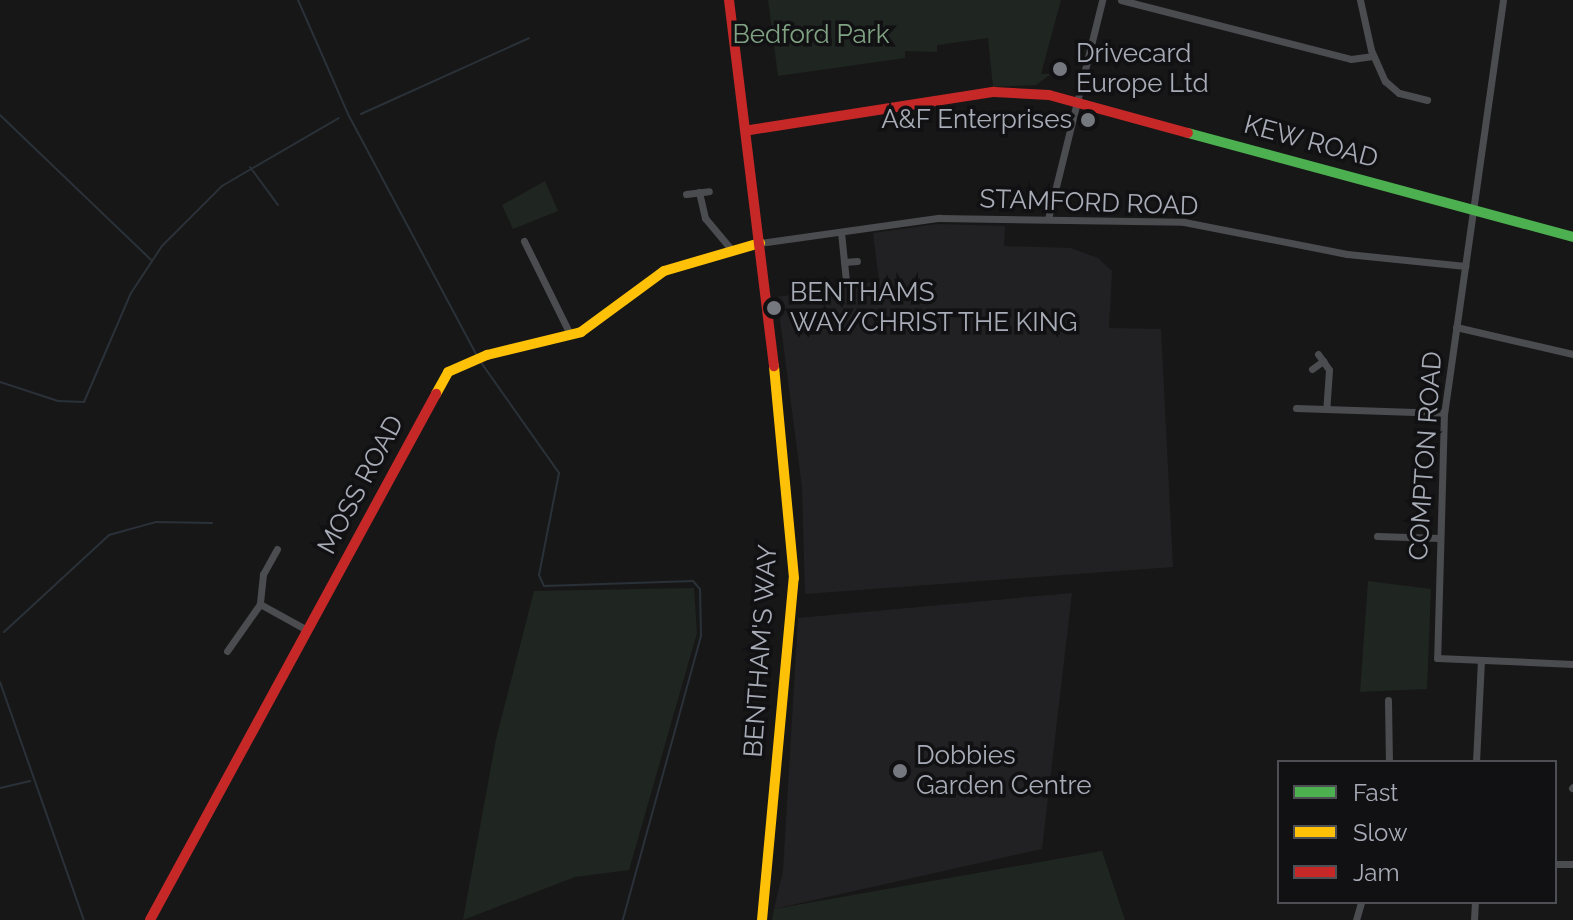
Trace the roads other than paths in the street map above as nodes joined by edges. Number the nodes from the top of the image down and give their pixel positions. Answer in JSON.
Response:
{"nodes":[{"id":1,"x":729,"y":0,"type":"edge"},
{"id":2,"x":1102,"y":0,"type":"edge"},
{"id":3,"x":1121,"y":0,"type":"edge"},
{"id":4,"x":1360,"y":0,"type":"edge"},
{"id":5,"x":1503,"y":0,"type":"edge"},
{"id":6,"x":1373,"y":56,"type":"junction"},
{"id":7,"x":1077,"y":100,"type":"junction"},
{"id":8,"x":1427,"y":100,"type":"dead end"},
{"id":9,"x":750,"y":130,"type":"junction"},
{"id":10,"x":686,"y":194,"type":"dead end"},
{"id":11,"x":1474,"y":210,"type":"junction"},
{"id":12,"x":1048,"y":219,"type":"junction"},
{"id":13,"x":841,"y":232,"type":"junction"},
{"id":14,"x":1573,"y":237,"type":"edge"},
{"id":15,"x":524,"y":241,"type":"dead end"},
{"id":16,"x":760,"y":243,"type":"junction"},
{"id":17,"x":731,"y":249,"type":"junction"},
{"id":18,"x":857,"y":261,"type":"dead end"},
{"id":19,"x":844,"y":262,"type":"junction"},
{"id":20,"x":1465,"y":266,"type":"junction"},
{"id":21,"x":846,"y":281,"type":"dead end"},
{"id":22,"x":1456,"y":327,"type":"junction"},
{"id":23,"x":570,"y":334,"type":"junction"},
{"id":24,"x":1573,"y":354,"type":"edge"},
{"id":25,"x":1312,"y":369,"type":"dead end"},
{"id":26,"x":1296,"y":408,"type":"dead end"},
{"id":27,"x":1326,"y":409,"type":"junction"},
{"id":28,"x":1444,"y":413,"type":"junction"},
{"id":29,"x":1377,"y":536,"type":"dead end"},
{"id":30,"x":1439,"y":538,"type":"junction"},
{"id":31,"x":277,"y":549,"type":"dead end"},
{"id":32,"x":260,"y":604,"type":"junction"},
{"id":33,"x":307,"y":630,"type":"junction"},
{"id":34,"x":227,"y":651,"type":"dead end"},
{"id":35,"x":1481,"y":661,"type":"junction"},
{"id":36,"x":1573,"y":664,"type":"edge"},
{"id":37,"x":1388,"y":700,"type":"dead end"},
{"id":38,"x":1389,"y":760,"type":"edge"},
{"id":39,"x":1476,"y":760,"type":"edge"},
{"id":40,"x":150,"y":920,"type":"edge"},
{"id":41,"x":762,"y":920,"type":"edge"}],
"edges":[{"from":1,"to":9,"type":"main road","name":"BENTHAM'S WAY"},
{"from":2,"to":7,"type":"street"},
{"from":3,"to":6,"type":"street"},
{"from":4,"to":6,"type":"street"},
{"from":5,"to":11,"type":"street","name":"COMPTON ROAD"},
{"from":6,"to":8,"type":"street"},
{"from":7,"to":9,"type":"main road","name":"KEW ROAD"},
{"from":7,"to":11,"type":"main road","name":"KEW ROAD"},
{"from":7,"to":12,"type":"street"},
{"from":9,"to":16,"type":"main road","name":"BENTHAM'S WAY"},
{"from":10,"to":17,"type":"street"},
{"from":11,"to":14,"type":"main road","name":"KEW ROAD"},
{"from":11,"to":20,"type":"street","name":"COMPTON ROAD"},
{"from":12,"to":13,"type":"street","name":"STAMFORD ROAD"},
{"from":12,"to":20,"type":"street","name":"STAMFORD ROAD"},
{"from":13,"to":16,"type":"street","name":"STAMFORD ROAD"},
{"from":13,"to":19,"type":"street"},
{"from":15,"to":23,"type":"street"},
{"from":16,"to":17,"type":"main road","name":"MOSS ROAD"},
{"from":16,"to":41,"type":"main road","name":"BENTHAM'S WAY"},
{"from":17,"to":23,"type":"main road","name":"MOSS ROAD"},
{"from":18,"to":19,"type":"street"},
{"from":19,"to":21,"type":"street"},
{"from":20,"to":22,"type":"street","name":"COMPTON ROAD"},
{"from":22,"to":24,"type":"street"},
{"from":22,"to":28,"type":"street","name":"COMPTON ROAD"},
{"from":23,"to":33,"type":"main road","name":"MOSS ROAD"},
{"from":25,"to":27,"type":"street"},
{"from":26,"to":27,"type":"street"},
{"from":27,"to":28,"type":"street"},
{"from":28,"to":30,"type":"street","name":"COMPTON ROAD"},
{"from":29,"to":30,"type":"street"},
{"from":30,"to":35,"type":"street","name":"COMPTON ROAD"},
{"from":31,"to":32,"type":"street"},
{"from":32,"to":33,"type":"street"},
{"from":32,"to":34,"type":"street"},
{"from":33,"to":40,"type":"main road","name":"MOSS ROAD"},
{"from":35,"to":36,"type":"street"},
{"from":35,"to":39,"type":"street"},
{"from":37,"to":38,"type":"street"}]}
